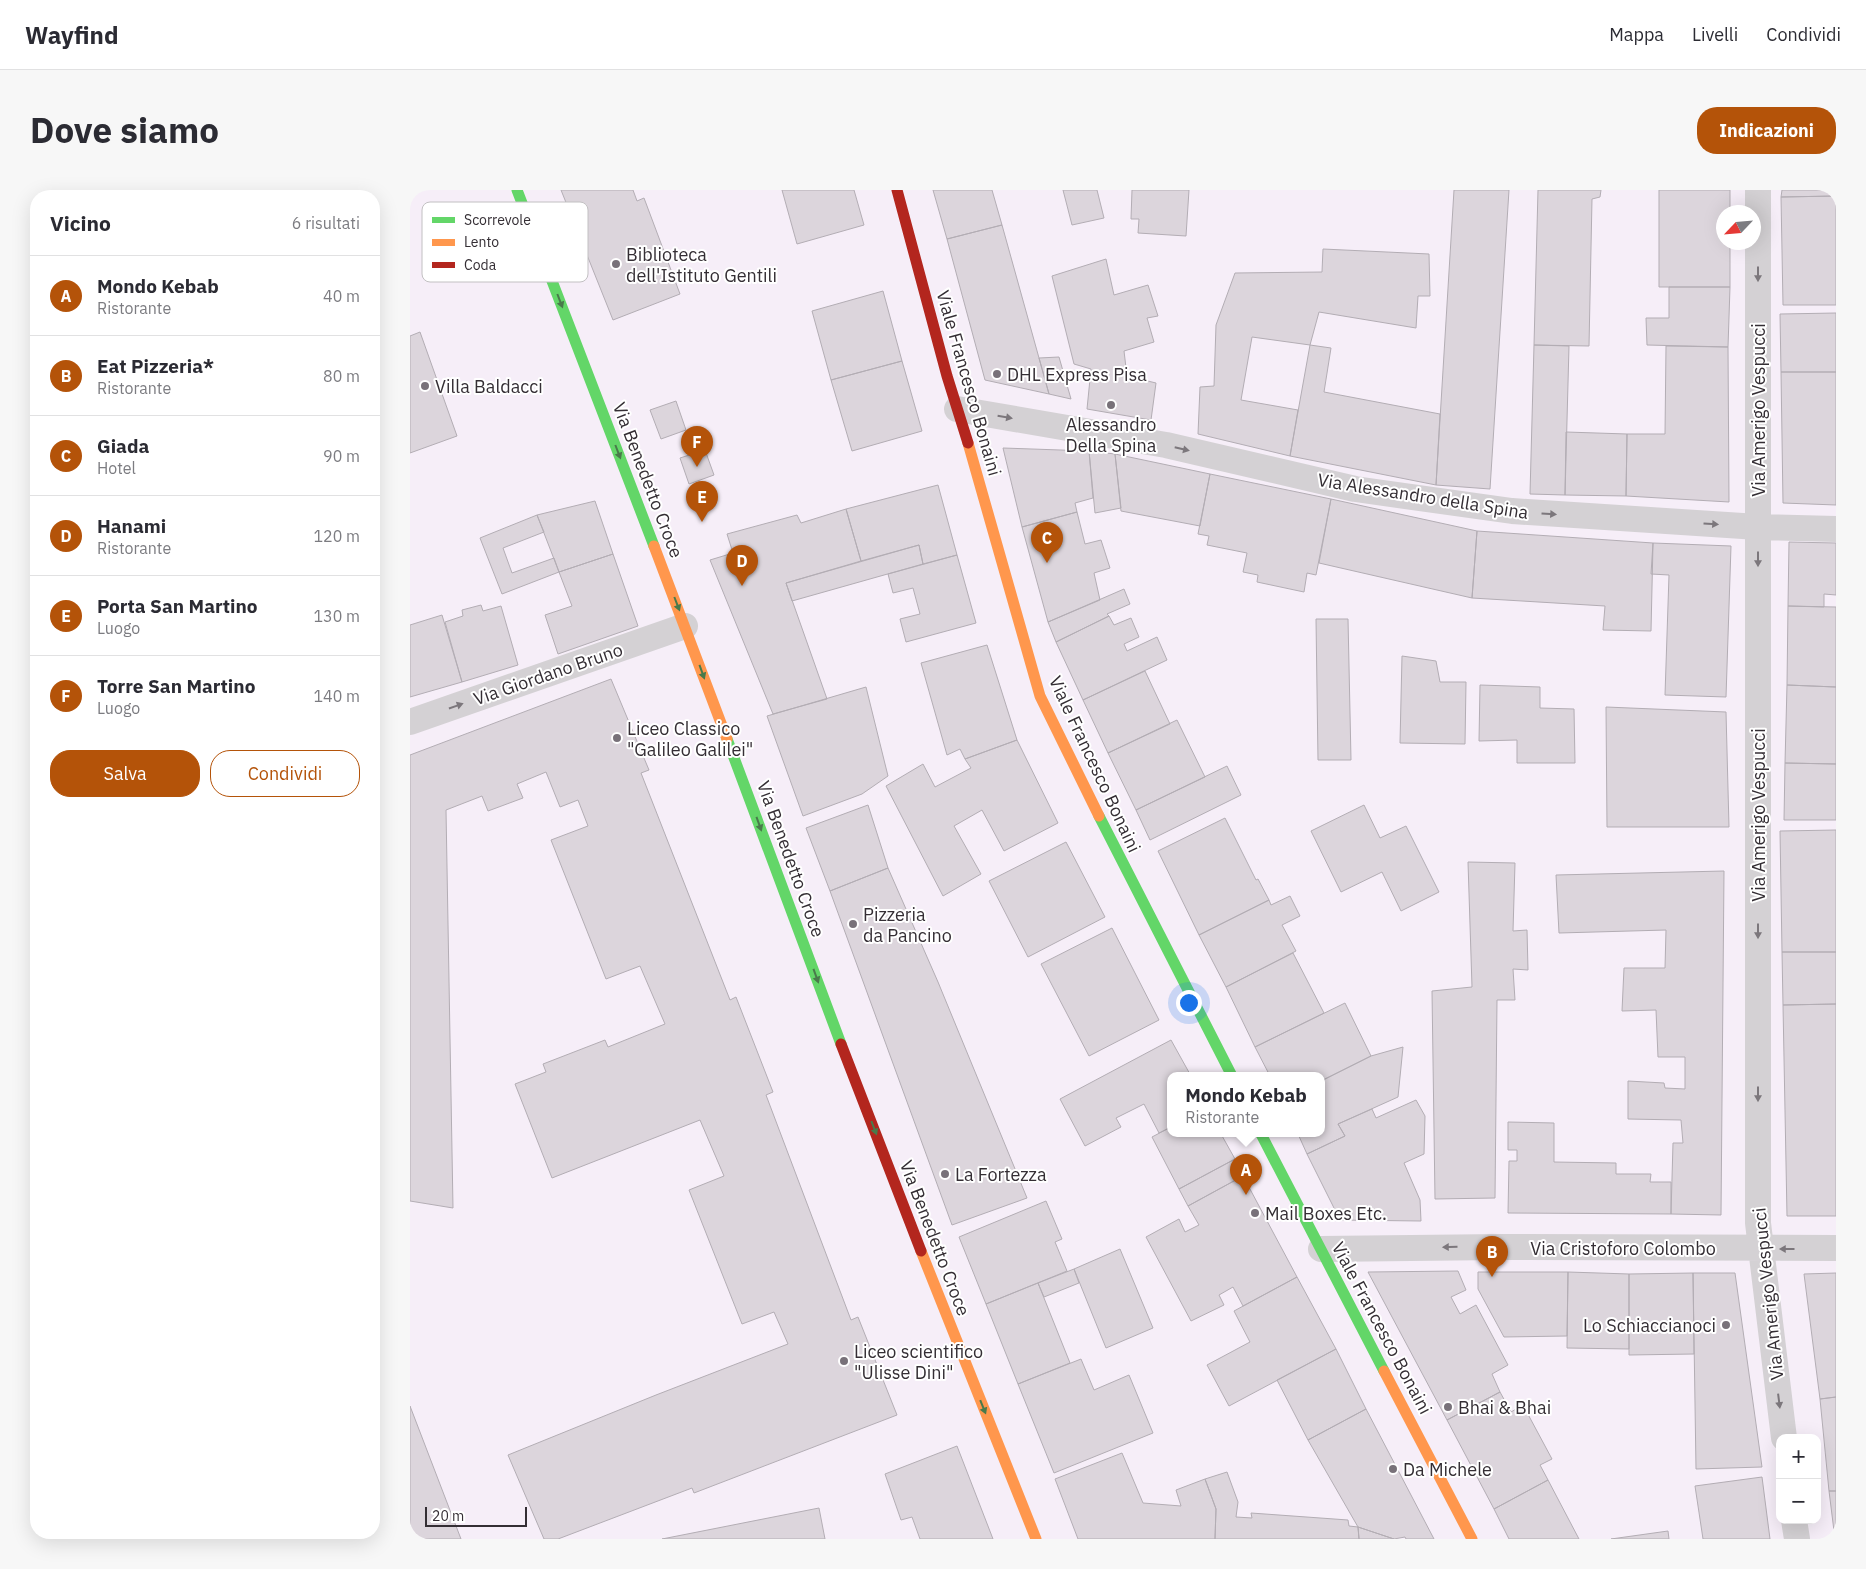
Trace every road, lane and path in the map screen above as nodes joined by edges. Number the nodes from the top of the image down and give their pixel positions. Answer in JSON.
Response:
{"nodes":[{"id":1,"x":517,"y":190,"type":"edge"},
{"id":2,"x":897,"y":190,"type":"edge"},
{"id":3,"x":1758,"y":190,"type":"edge"},
{"id":4,"x":522,"y":202,"type":"edge"},
{"id":5,"x":552,"y":282,"type":"edge"},
{"id":6,"x":957,"y":409,"type":"junction"},
{"id":7,"x":1758,"y":527,"type":"junction"},
{"id":8,"x":1836,"y":529,"type":"edge"},
{"id":9,"x":685,"y":626,"type":"junction"},
{"id":10,"x":410,"y":722,"type":"edge"},
{"id":11,"x":1230,"y":1072,"type":"edge"},
{"id":12,"x":1263,"y":1137,"type":"edge"},
{"id":13,"x":1836,"y":1248,"type":"edge"},
{"id":14,"x":1321,"y":1249,"type":"junction"},
{"id":15,"x":1760,"y":1249,"type":"junction"},
{"id":16,"x":1783,"y":1434,"type":"edge"},
{"id":17,"x":1795,"y":1524,"type":"edge"},
{"id":18,"x":1036,"y":1539,"type":"edge"},
{"id":19,"x":1472,"y":1539,"type":"edge"},
{"id":20,"x":1797,"y":1539,"type":"edge"}],
"edges":[{"from":1,"to":4,"type":"street","name":"Via Benedetto Croce","one_way":true},
{"from":2,"to":6,"type":"street","name":"Viale Francesco Bonaini"},
{"from":3,"to":7,"type":"street","name":"Via Amerigo Vespucci","one_way":true},
{"from":5,"to":9,"type":"street","name":"Via Benedetto Croce","one_way":true},
{"from":6,"to":7,"type":"street","name":"Via Alessandro della Spina","one_way":true},
{"from":6,"to":11,"type":"street","name":"Viale Francesco Bonaini"},
{"from":7,"to":8,"type":"street","name":"Via Alessandro della Spina"},
{"from":7,"to":15,"type":"street","name":"Via Amerigo Vespucci","one_way":true},
{"from":10,"to":9,"type":"street","name":"Via Giordano Bruno","one_way":true},
{"from":9,"to":18,"type":"street","name":"Via Benedetto Croce","one_way":true},
{"from":12,"to":14,"type":"street","name":"Viale Francesco Bonaini"},
{"from":13,"to":15,"type":"street","name":"Via Cristoforo Colombo","one_way":true},
{"from":15,"to":14,"type":"street","name":"Via Cristoforo Colombo","one_way":true},
{"from":14,"to":19,"type":"street","name":"Viale Francesco Bonaini"},
{"from":15,"to":16,"type":"street","name":"Via Amerigo Vespucci","one_way":true},
{"from":17,"to":20,"type":"street"}]}
